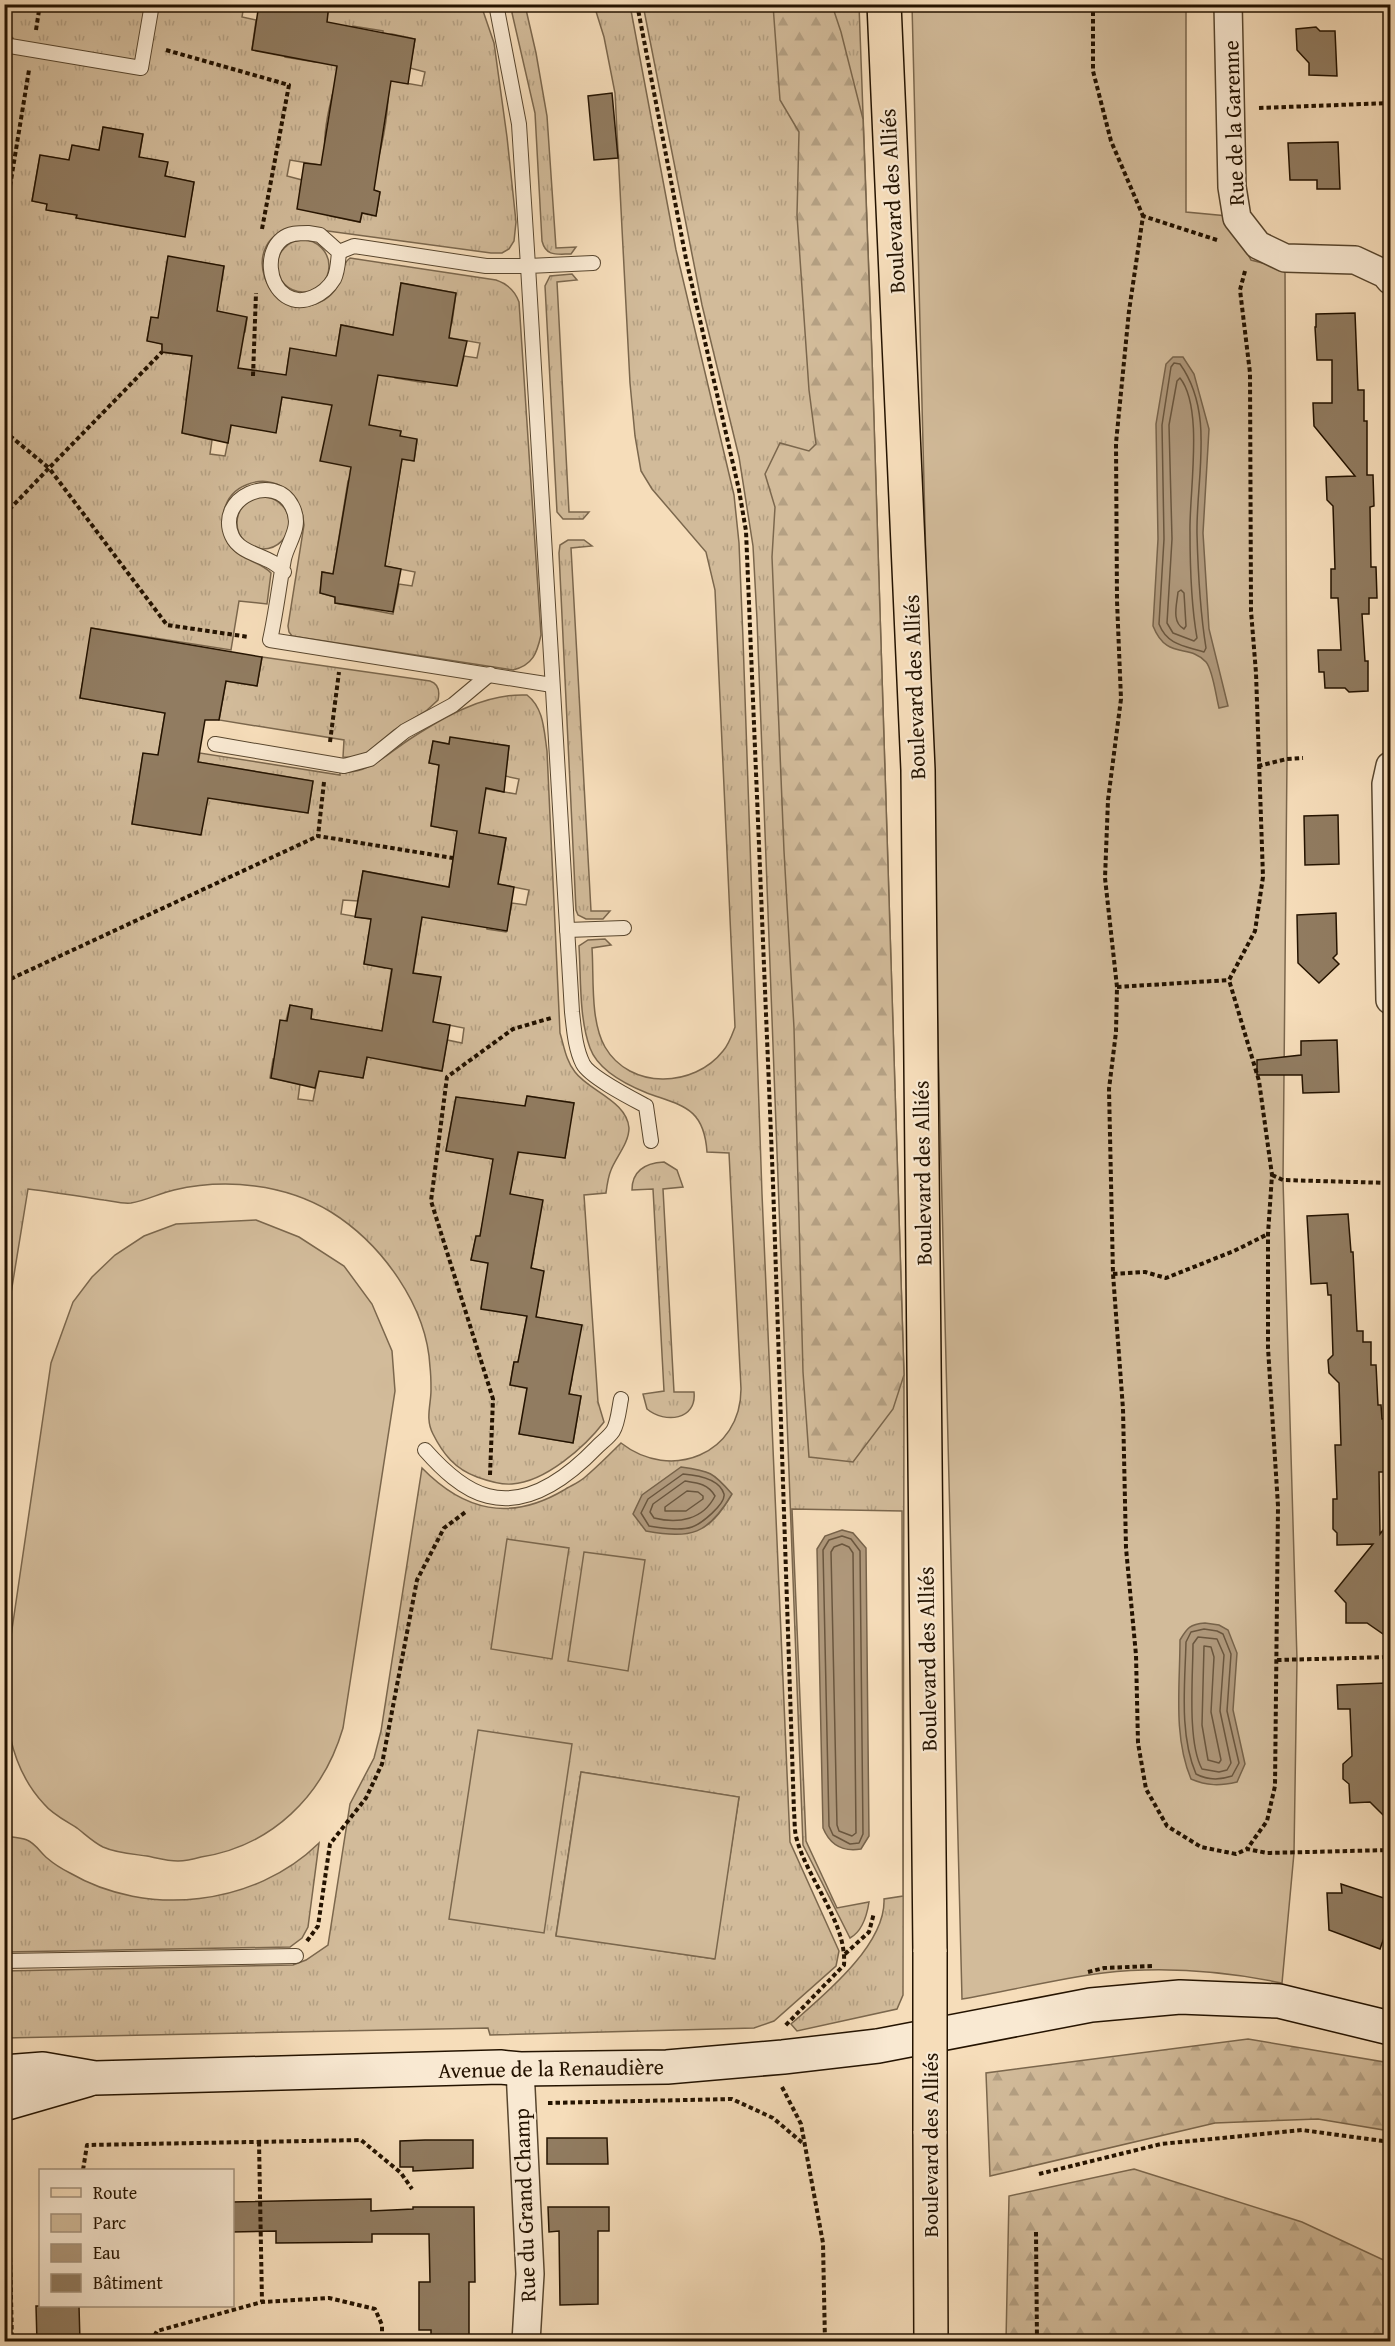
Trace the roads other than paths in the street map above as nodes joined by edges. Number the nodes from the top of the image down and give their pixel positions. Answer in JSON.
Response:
{"nodes":[{"id":1,"x":152,"y":4,"type":"edge"},
{"id":2,"x":496,"y":4,"type":"edge"},
{"id":3,"x":884,"y":4,"type":"edge"},
{"id":4,"x":1228,"y":4,"type":"edge"},
{"id":5,"x":4,"y":45,"type":"edge"},
{"id":6,"x":339,"y":252,"type":"junction"},
{"id":7,"x":593,"y":263,"type":"dead end"},
{"id":8,"x":528,"y":266,"type":"junction"},
{"id":9,"x":1389,"y":276,"type":"edge"},
{"id":10,"x":284,"y":572,"type":"junction"},
{"id":11,"x":490,"y":674,"type":"junction"},
{"id":12,"x":552,"y":685,"type":"junction"},
{"id":13,"x":214,"y":744,"type":"dead end"},
{"id":14,"x":1390,"y":766,"type":"edge"},
{"id":15,"x":624,"y":928,"type":"dead end"},
{"id":16,"x":567,"y":930,"type":"junction"},
{"id":17,"x":1390,"y":1000,"type":"edge"},
{"id":18,"x":651,"y":1141,"type":"dead end"},
{"id":19,"x":621,"y":1399,"type":"dead end"},
{"id":20,"x":425,"y":1450,"type":"dead end"},
{"id":21,"x":296,"y":1956,"type":"dead end"},
{"id":22,"x":4,"y":1961,"type":"edge"},
{"id":23,"x":1390,"y":2028,"type":"edge"},
{"id":24,"x":520,"y":2069,"type":"junction"},
{"id":25,"x":4,"y":2072,"type":"edge"},
{"id":26,"x":95,"y":2078,"type":"junction"},
{"id":27,"x":4,"y":2104,"type":"edge"},
{"id":28,"x":526,"y":2342,"type":"edge"},
{"id":29,"x":931,"y":2342,"type":"edge"}],
"edges":[{"from":1,"to":5,"type":"lane"},
{"from":2,"to":8,"type":"lane"},
{"from":3,"to":29,"type":"main road","name":"Boulevard des Alliés","bridge":true},
{"from":4,"to":9,"type":"street","name":"Rue de la Garenne"},
{"from":6,"to":6,"type":"lane"},
{"from":6,"to":8,"type":"lane"},
{"from":7,"to":8,"type":"lane"},
{"from":8,"to":12,"type":"lane"},
{"from":10,"to":10,"type":"lane"},
{"from":10,"to":11,"type":"lane"},
{"from":11,"to":12,"type":"lane"},
{"from":11,"to":13,"type":"lane"},
{"from":12,"to":16,"type":"lane"},
{"from":14,"to":17,"type":"street"},
{"from":15,"to":16,"type":"lane"},
{"from":16,"to":18,"type":"lane"},
{"from":19,"to":20,"type":"lane"},
{"from":21,"to":22,"type":"lane"},
{"from":23,"to":24,"type":"street","name":"Avenue de la Renaudière"},
{"from":24,"to":26,"type":"street","name":"Avenue de la Renaudière"},
{"from":24,"to":28,"type":"street","name":"Rue du Grand Champ"},
{"from":25,"to":26,"type":"street","name":"Avenue de la Renaudière"},
{"from":26,"to":27,"type":"street","name":"Avenue de la Renaudière"}]}
